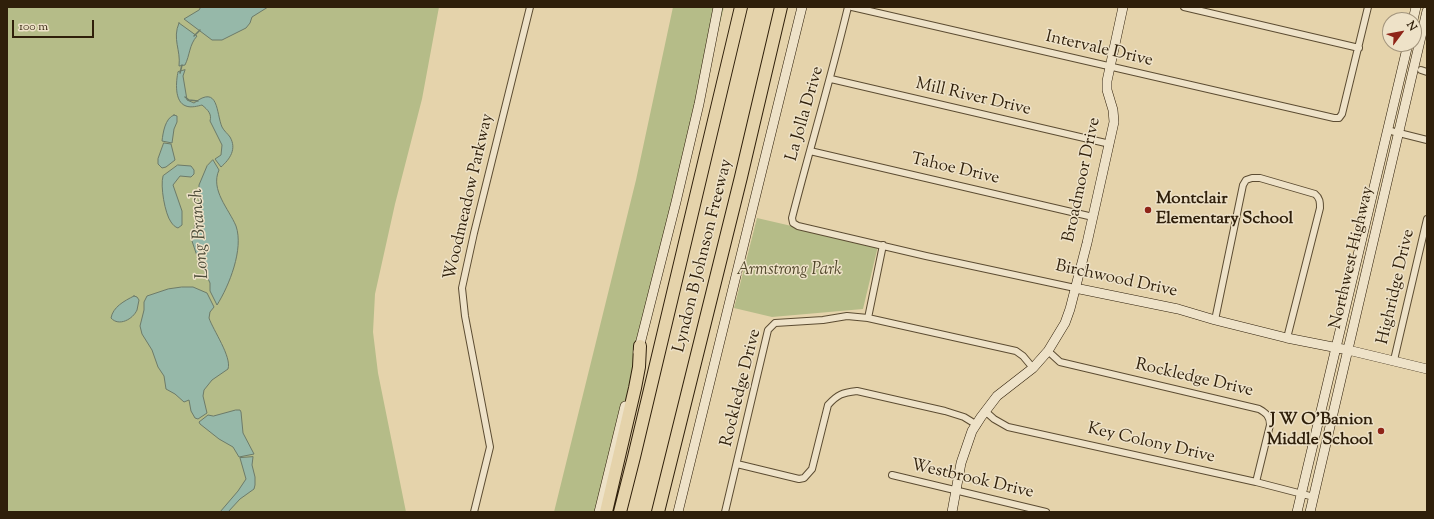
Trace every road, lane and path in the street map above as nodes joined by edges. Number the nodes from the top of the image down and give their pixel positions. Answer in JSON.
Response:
{"nodes":[{"id":1,"x":530,"y":7,"type":"edge"},
{"id":2,"x":718,"y":7,"type":"edge"},
{"id":3,"x":741,"y":7,"type":"edge"},
{"id":4,"x":781,"y":7,"type":"edge"},
{"id":5,"x":802,"y":7,"type":"edge"},
{"id":6,"x":848,"y":7,"type":"edge"},
{"id":7,"x":852,"y":7,"type":"edge"},
{"id":8,"x":1123,"y":7,"type":"edge"},
{"id":9,"x":1184,"y":7,"type":"edge"},
{"id":10,"x":1368,"y":7,"type":"edge"},
{"id":11,"x":1427,"y":11,"type":"edge"},
{"id":12,"x":1359,"y":48,"type":"junction"},
{"id":13,"x":1406,"y":52,"type":"edge"},
{"id":14,"x":1110,"y":66,"type":"junction"},
{"id":15,"x":830,"y":79,"type":"junction"},
{"id":16,"x":1387,"y":130,"type":"junction"},
{"id":17,"x":1399,"y":134,"type":"junction"},
{"id":18,"x":1427,"y":140,"type":"edge"},
{"id":19,"x":1110,"y":144,"type":"junction"},
{"id":20,"x":810,"y":151,"type":"junction"},
{"id":21,"x":1093,"y":217,"type":"junction"},
{"id":22,"x":1427,"y":219,"type":"edge"},
{"id":23,"x":798,"y":226,"type":"joint"},
{"id":24,"x":883,"y":245,"type":"junction"},
{"id":25,"x":1076,"y":288,"type":"junction"},
{"id":26,"x":868,"y":318,"type":"junction"},
{"id":27,"x":1215,"y":320,"type":"junction"},
{"id":28,"x":1287,"y":338,"type":"junction"},
{"id":29,"x":640,"y":346,"type":"junction"},
{"id":30,"x":1336,"y":347,"type":"junction"},
{"id":31,"x":1348,"y":350,"type":"junction"},
{"id":32,"x":1048,"y":351,"type":"junction"},
{"id":33,"x":1394,"y":360,"type":"junction"},
{"id":34,"x":1033,"y":368,"type":"junction"},
{"id":35,"x":1427,"y":369,"type":"edge"},
{"id":36,"x":985,"y":411,"type":"junction"},
{"id":37,"x":977,"y":425,"type":"junction"},
{"id":38,"x":737,"y":464,"type":"junction"},
{"id":39,"x":892,"y":475,"type":"dead end"},
{"id":40,"x":1256,"y":482,"type":"junction"},
{"id":41,"x":956,"y":491,"type":"junction"},
{"id":42,"x":1301,"y":495,"type":"junction"},
{"id":43,"x":1314,"y":497,"type":"junction"},
{"id":44,"x":474,"y":512,"type":"edge"},
{"id":45,"x":599,"y":512,"type":"edge"},
{"id":46,"x":606,"y":512,"type":"edge"},
{"id":47,"x":620,"y":512,"type":"edge"},
{"id":48,"x":658,"y":512,"type":"edge"},
{"id":49,"x":678,"y":512,"type":"edge"},
{"id":50,"x":725,"y":512,"type":"edge"},
{"id":51,"x":952,"y":512,"type":"edge"},
{"id":52,"x":1046,"y":512,"type":"edge"},
{"id":53,"x":1297,"y":512,"type":"edge"},
{"id":54,"x":1310,"y":512,"type":"edge"}],
"edges":[{"from":1,"to":44,"type":"street","name":"Woodmeadow Parkway"},
{"from":2,"to":29,"type":"main road"},
{"from":3,"to":47,"type":"highway","name":"Lyndon B Johnson Freeway"},
{"from":4,"to":48,"type":"highway","name":"Lyndon B Johnson Freeway"},
{"from":5,"to":49,"type":"main road","name":"Lyndon B Johnson Freeway"},
{"from":6,"to":15,"type":"street","name":"La Jolla Drive"},
{"from":7,"to":14,"type":"street","name":"Intervale Drive"},
{"from":8,"to":14,"type":"main road","name":"Broadmoor Drive"},
{"from":9,"to":12,"type":"street"},
{"from":10,"to":12,"type":"street"},
{"from":11,"to":17,"type":"main road","name":"Northwest Highway"},
{"from":12,"to":14,"type":"street","name":"Intervale Drive"},
{"from":13,"to":16,"type":"main road","name":"Northwest Highway"},
{"from":14,"to":19,"type":"main road","name":"Broadmoor Drive"},
{"from":15,"to":19,"type":"street","name":"Mill River Drive"},
{"from":15,"to":20,"type":"street","name":"La Jolla Drive"},
{"from":16,"to":17,"type":"street"},
{"from":16,"to":30,"type":"main road","name":"Northwest Highway"},
{"from":17,"to":18,"type":"street"},
{"from":17,"to":31,"type":"main road","name":"Northwest Highway"},
{"from":19,"to":21,"type":"main road","name":"Broadmoor Drive"},
{"from":20,"to":21,"type":"street","name":"Tahoe Drive"},
{"from":20,"to":23,"type":"street","name":"La Jolla Drive"},
{"from":21,"to":25,"type":"main road","name":"Broadmoor Drive"},
{"from":22,"to":33,"type":"street","name":"Highridge Drive"},
{"from":23,"to":24,"type":"street","name":"Birchwood Drive"},
{"from":24,"to":25,"type":"street","name":"Birchwood Drive"},
{"from":24,"to":26,"type":"street"},
{"from":25,"to":27,"type":"main road","name":"Birchwood Drive"},
{"from":25,"to":32,"type":"main road","name":"Broadmoor Drive"},
{"from":26,"to":34,"type":"street","name":"Rockledge Drive"},
{"from":26,"to":38,"type":"street","name":"Rockledge Drive"},
{"from":27,"to":28,"type":"main road","name":"Birchwood Drive"},
{"from":27,"to":28,"type":"street"},
{"from":28,"to":30,"type":"main road","name":"Birchwood Drive"},
{"from":29,"to":45,"type":"main road"},
{"from":29,"to":46,"type":"highway"},
{"from":30,"to":31,"type":"main road","name":"Birchwood Drive"},
{"from":30,"to":42,"type":"main road","name":"Northwest Highway"},
{"from":31,"to":33,"type":"main road","name":"Birchwood Drive"},
{"from":31,"to":43,"type":"main road","name":"Northwest Highway"},
{"from":32,"to":34,"type":"main road","name":"Broadmoor Drive"},
{"from":32,"to":40,"type":"street","name":"Rockledge Drive"},
{"from":33,"to":35,"type":"main road","name":"Birchwood Drive"},
{"from":34,"to":36,"type":"main road","name":"Broadmoor Drive"},
{"from":36,"to":37,"type":"main road","name":"Broadmoor Drive"},
{"from":36,"to":40,"type":"street","name":"Key Colony Drive"},
{"from":37,"to":38,"type":"street"},
{"from":37,"to":41,"type":"main road","name":"Broadmoor Drive"},
{"from":38,"to":50,"type":"street","name":"Rockledge Drive"},
{"from":39,"to":41,"type":"street","name":"Westbrook Drive"},
{"from":40,"to":42,"type":"street","name":"Key Colony Drive"},
{"from":41,"to":51,"type":"main road","name":"Broadmoor Drive"},
{"from":41,"to":52,"type":"street","name":"Westbrook Drive"},
{"from":42,"to":43,"type":"street","name":"Key Colony Drive"},
{"from":42,"to":53,"type":"main road","name":"Northwest Highway"},
{"from":43,"to":54,"type":"main road","name":"Northwest Highway"}]}
